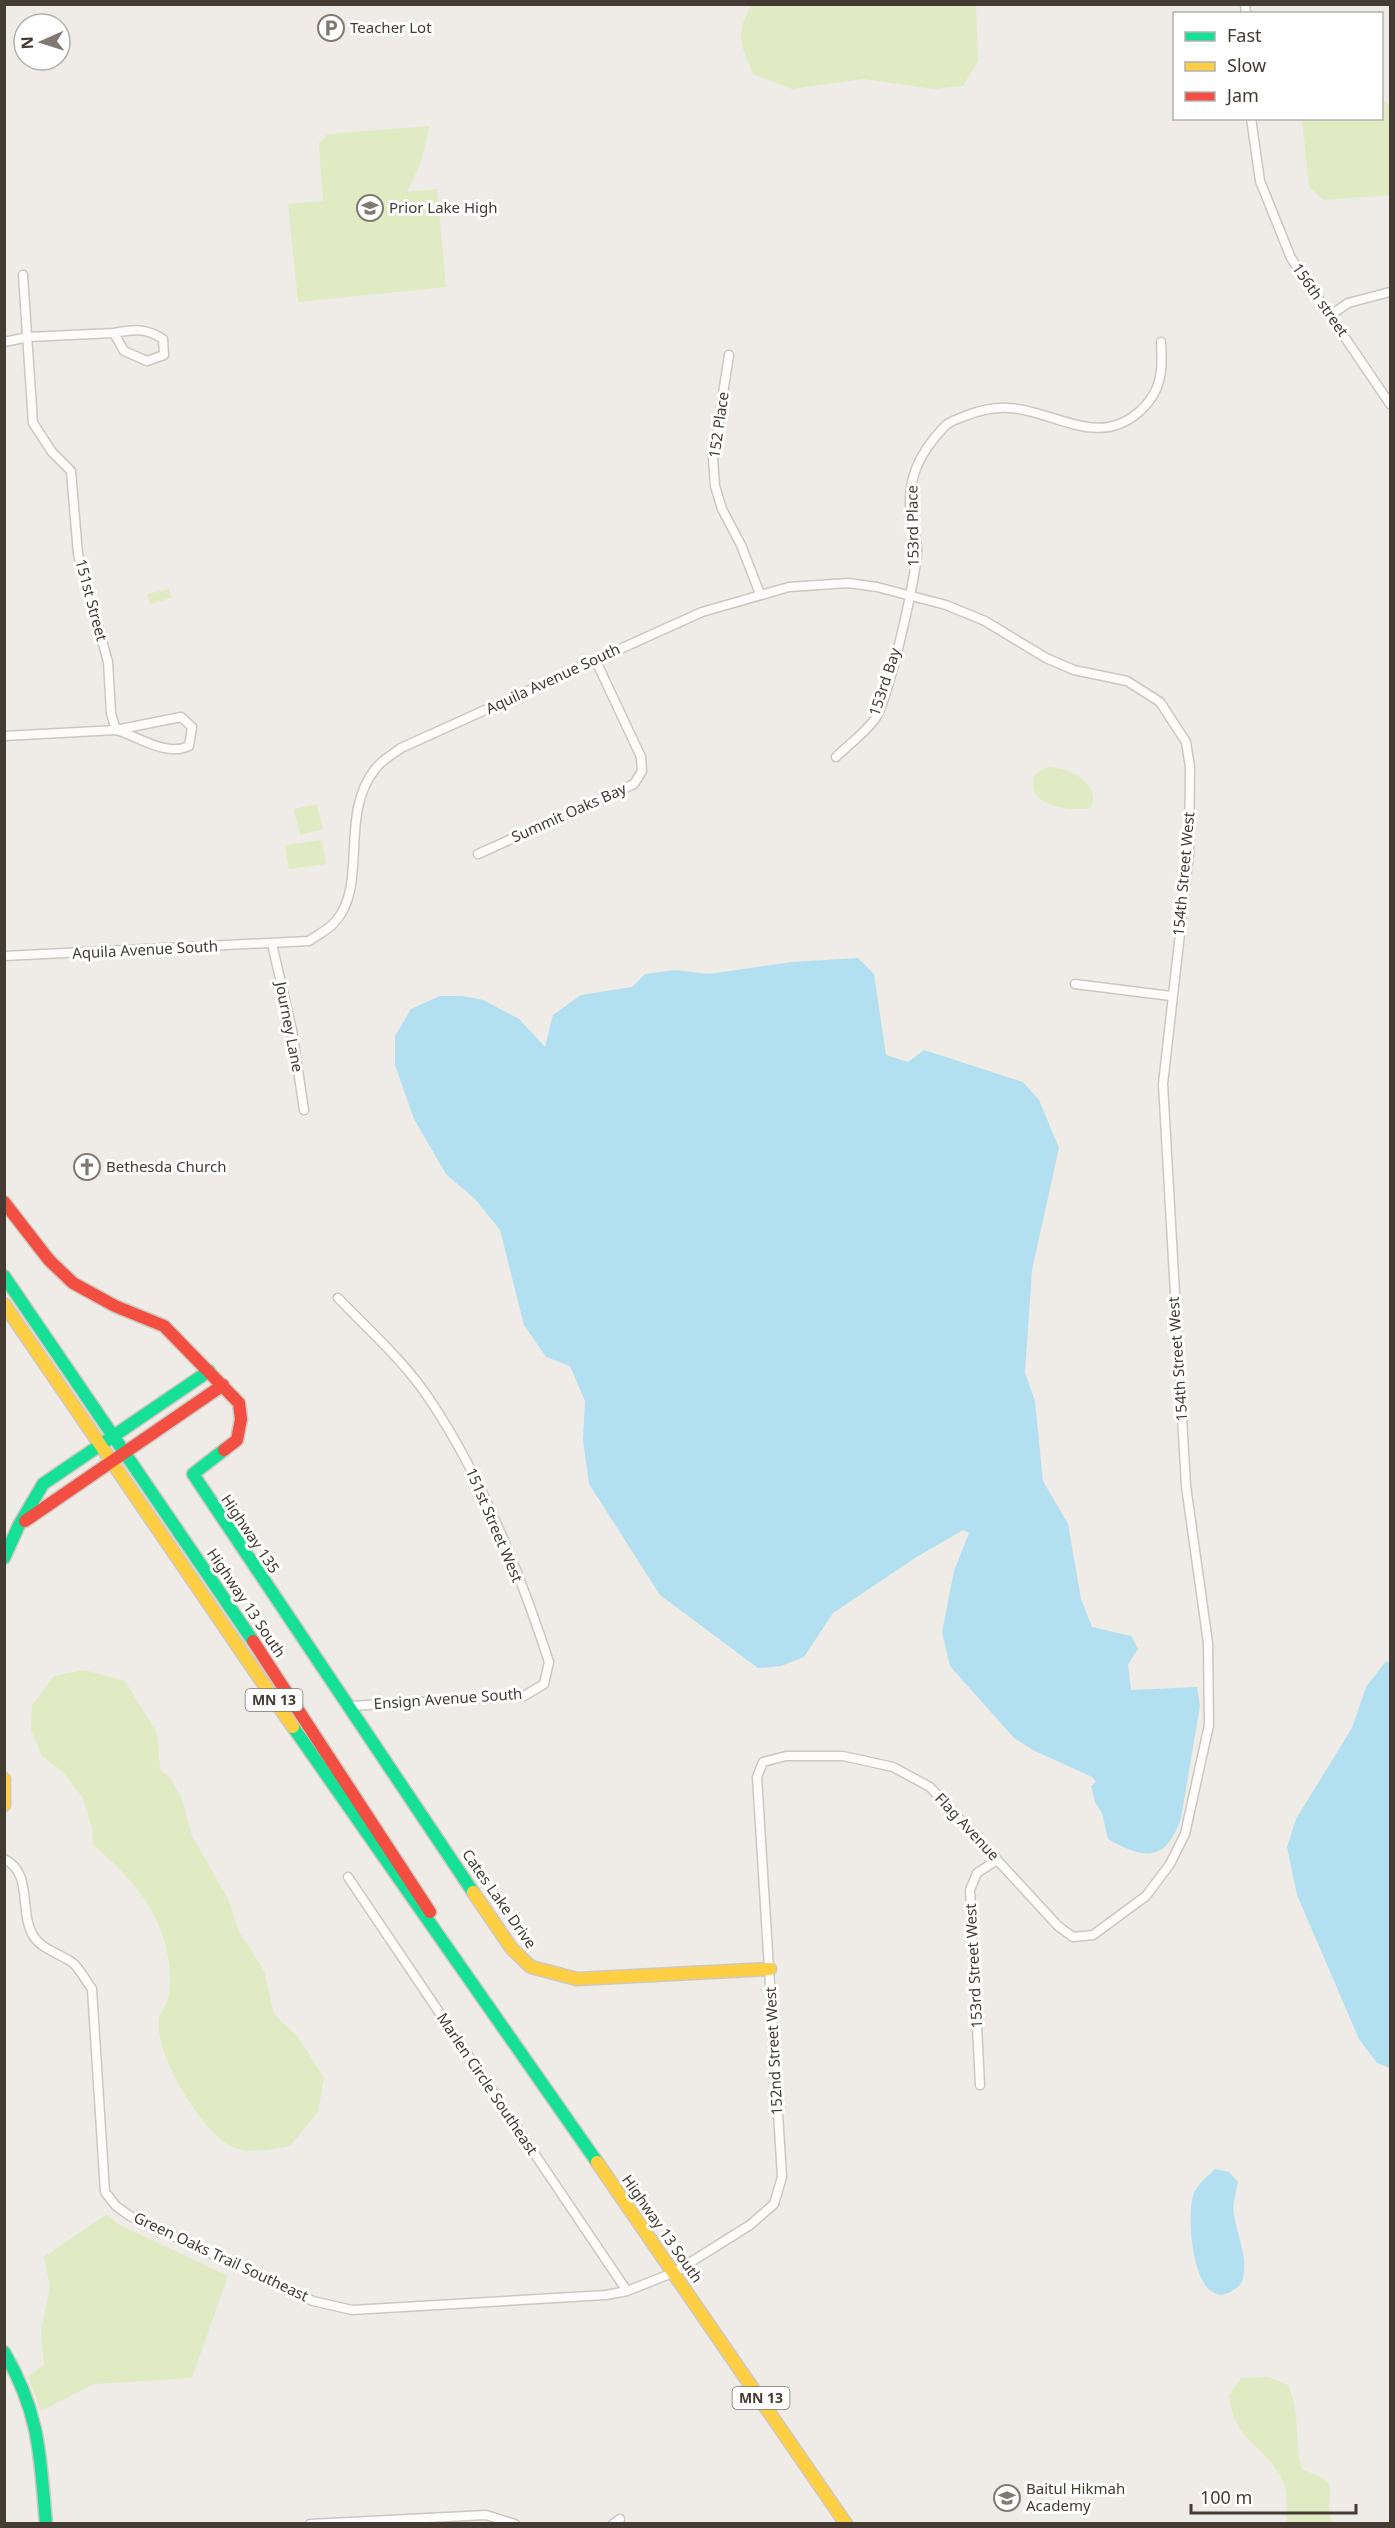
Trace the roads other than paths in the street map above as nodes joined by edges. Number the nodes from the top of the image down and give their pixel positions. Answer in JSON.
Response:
{"nodes":[{"id":1,"x":1251,"y":120,"type":"edge"},
{"id":2,"x":23,"y":275,"type":"dead end"},
{"id":3,"x":1390,"y":292,"type":"edge"},
{"id":4,"x":1331,"y":315,"type":"junction"},
{"id":5,"x":114,"y":333,"type":"junction"},
{"id":6,"x":28,"y":337,"type":"junction"},
{"id":7,"x":4,"y":342,"type":"edge"},
{"id":8,"x":1161,"y":342,"type":"dead end"},
{"id":9,"x":729,"y":355,"type":"dead end"},
{"id":10,"x":1390,"y":404,"type":"edge"},
{"id":11,"x":760,"y":594,"type":"junction"},
{"id":12,"x":912,"y":595,"type":"junction"},
{"id":13,"x":595,"y":659,"type":"junction"},
{"id":14,"x":116,"y":730,"type":"junction"},
{"id":15,"x":4,"y":736,"type":"edge"},
{"id":16,"x":1186,"y":742,"type":"joint"},
{"id":17,"x":836,"y":757,"type":"dead end"},
{"id":18,"x":478,"y":854,"type":"dead end"},
{"id":19,"x":272,"y":944,"type":"junction"},
{"id":20,"x":4,"y":956,"type":"edge"},
{"id":21,"x":1075,"y":984,"type":"dead end"},
{"id":22,"x":1171,"y":996,"type":"junction"},
{"id":23,"x":304,"y":1110,"type":"dead end"},
{"id":24,"x":4,"y":1202,"type":"edge"},
{"id":25,"x":4,"y":1276,"type":"edge"},
{"id":26,"x":338,"y":1298,"type":"dead end"},
{"id":27,"x":4,"y":1304,"type":"edge"},
{"id":28,"x":209,"y":1371,"type":"junction"},
{"id":29,"x":223,"y":1385,"type":"junction"},
{"id":30,"x":114,"y":1434,"type":"junction"},
{"id":31,"x":100,"y":1444,"type":"junction"},
{"id":32,"x":126,"y":1452,"type":"junction"},
{"id":33,"x":111,"y":1461,"type":"junction"},
{"id":34,"x":19,"y":1525,"type":"junction"},
{"id":35,"x":8,"y":1537,"type":"edge"},
{"id":36,"x":4,"y":1558,"type":"edge"},
{"id":37,"x":544,"y":1684,"type":"joint"},
{"id":38,"x":350,"y":1706,"type":"junction"},
{"id":39,"x":757,"y":1777,"type":"joint"},
{"id":40,"x":4,"y":1779,"type":"edge"},
{"id":41,"x":4,"y":1805,"type":"edge"},
{"id":42,"x":4,"y":1858,"type":"edge"},
{"id":43,"x":997,"y":1860,"type":"junction"},
{"id":44,"x":348,"y":1877,"type":"dead end"},
{"id":45,"x":1093,"y":1935,"type":"joint"},
{"id":46,"x":453,"y":1953,"type":"junction"},
{"id":47,"x":770,"y":1969,"type":"junction"},
{"id":48,"x":980,"y":2085,"type":"dead end"},
{"id":49,"x":675,"y":2272,"type":"junction"},
{"id":50,"x":627,"y":2291,"type":"junction"},
{"id":51,"x":4,"y":2352,"type":"edge"},
{"id":52,"x":46,"y":2523,"type":"edge"},
{"id":53,"x":310,"y":2523,"type":"edge"},
{"id":54,"x":515,"y":2523,"type":"edge"},
{"id":55,"x":846,"y":2523,"type":"edge"}],
"edges":[{"from":1,"to":4,"type":"street","name":"156th street"},
{"from":2,"to":6,"type":"street","name":"151st Street"},
{"from":3,"to":4,"type":"street"},
{"from":4,"to":10,"type":"street","name":"156th street"},
{"from":5,"to":5,"type":"street"},
{"from":5,"to":6,"type":"street"},
{"from":6,"to":7,"type":"street"},
{"from":6,"to":14,"type":"street","name":"151st Street"},
{"from":8,"to":12,"type":"street","name":"153rd Place"},
{"from":9,"to":11,"type":"street","name":"152 Place"},
{"from":11,"to":12,"type":"street","name":"Aquila Avenue South"},
{"from":11,"to":13,"type":"street","name":"Aquila Avenue South"},
{"from":12,"to":16,"type":"street","name":"Aquila Avenue South"},
{"from":12,"to":17,"type":"street","name":"153rd Bay"},
{"from":13,"to":18,"type":"street","name":"Summit Oaks Bay"},
{"from":13,"to":19,"type":"street","name":"Aquila Avenue South"},
{"from":14,"to":14,"type":"street"},
{"from":14,"to":15,"type":"street"},
{"from":16,"to":22,"type":"street","name":"154th Street West"},
{"from":19,"to":20,"type":"street","name":"Aquila Avenue South"},
{"from":19,"to":23,"type":"street","name":"Journey Lane"},
{"from":21,"to":22,"type":"street"},
{"from":22,"to":45,"type":"street","name":"154th Street West"},
{"from":24,"to":28,"type":"main road","name":"Highway 135"},
{"from":25,"to":30,"type":"main road","name":"Highway 13 South","number":"MN 13"},
{"from":26,"to":37,"type":"street","name":"151st Street West"},
{"from":27,"to":31,"type":"main road","name":"Highway 13 South","number":"MN 13"},
{"from":28,"to":29,"type":"main road","name":"Highway 135"},
{"from":28,"to":30,"type":"main road"},
{"from":29,"to":32,"type":"main road"},
{"from":29,"to":38,"type":"main road","name":"Highway 135"},
{"from":30,"to":31,"type":"main road"},
{"from":30,"to":32,"type":"main road","name":"Highway 13 South","number":"MN 13"},
{"from":31,"to":33,"type":"main road","name":"Highway 13 South","number":"MN 13"},
{"from":31,"to":34,"type":"main road"},
{"from":32,"to":33,"type":"main road"},
{"from":32,"to":46,"type":"main road","name":"Highway 13 South","number":"MN 13"},
{"from":33,"to":34,"type":"main road"},
{"from":33,"to":46,"type":"main road","name":"Highway 13 South","number":"MN 13"},
{"from":34,"to":35,"type":"main road"},
{"from":35,"to":36,"type":"main road"},
{"from":37,"to":38,"type":"street","name":"Ensign Avenue South"},
{"from":38,"to":47,"type":"main road","name":"Cates Lake Drive"},
{"from":39,"to":43,"type":"street","name":"Flag Avenue"},
{"from":39,"to":47,"type":"street","name":"152nd Street West"},
{"from":40,"to":41,"type":"main road"},
{"from":42,"to":50,"type":"street","name":"Green Oaks Trail Southeast"},
{"from":43,"to":45,"type":"street","name":"Flag Avenue"},
{"from":43,"to":48,"type":"street","name":"153rd Street West"},
{"from":44,"to":50,"type":"street","name":"Marlen Circle Southeast"},
{"from":46,"to":49,"type":"main road","name":"Highway 13 South","number":"MN 13"},
{"from":47,"to":49,"type":"street","name":"152nd Street West"},
{"from":49,"to":50,"type":"street","name":"Green Oaks Trail Southeast"},
{"from":49,"to":55,"type":"main road","name":"Highway 13 South","number":"MN 13"},
{"from":51,"to":52,"type":"main road"},
{"from":53,"to":54,"type":"street"}]}
